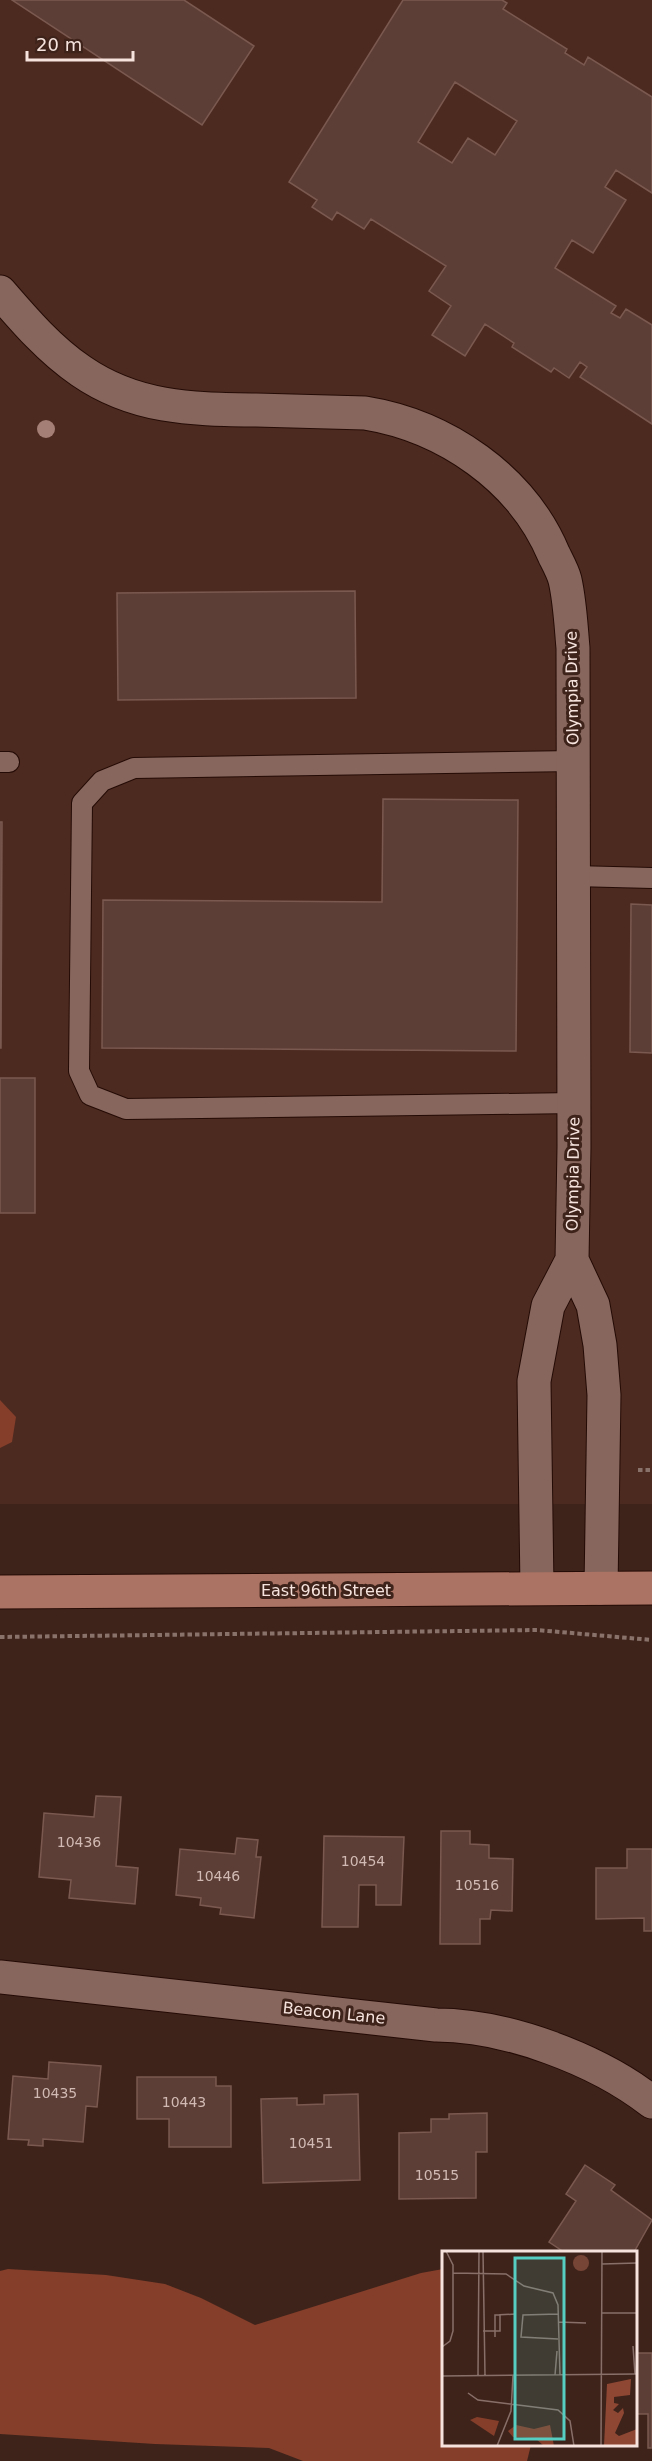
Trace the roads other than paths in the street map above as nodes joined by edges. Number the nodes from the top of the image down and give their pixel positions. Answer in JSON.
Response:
{"nodes":[{"id":1,"x":0,"y":292,"type":"edge"},
{"id":2,"x":573,"y":760,"type":"junction"},
{"id":3,"x":574,"y":876,"type":"junction"},
{"id":4,"x":652,"y":878,"type":"edge"},
{"id":5,"x":574,"y":1103,"type":"junction"},
{"id":6,"x":572,"y":1260,"type":"junction"},
{"id":7,"x":537,"y":1588,"type":"junction"},
{"id":8,"x":601,"y":1588,"type":"junction"},
{"id":9,"x":652,"y":1588,"type":"edge"},
{"id":10,"x":0,"y":1592,"type":"edge"},
{"id":11,"x":0,"y":1977,"type":"edge"},
{"id":12,"x":652,"y":2102,"type":"edge"}],
"edges":[{"from":1,"to":2,"type":"street","name":"Olympia Drive"},
{"from":2,"to":3,"type":"street","name":"Olympia Drive"},
{"from":2,"to":5,"type":"lane"},
{"from":3,"to":4,"type":"lane"},
{"from":3,"to":5,"type":"street","name":"Olympia Drive"},
{"from":5,"to":6,"type":"street","name":"Olympia Drive"},
{"from":6,"to":7,"type":"street","name":"Olympia Drive"},
{"from":6,"to":8,"type":"street","name":"Olympia Drive"},
{"from":7,"to":8,"type":"main road","name":"East 96th Street"},
{"from":7,"to":10,"type":"main road","name":"East 96th Street"},
{"from":8,"to":9,"type":"main road","name":"East 96th Street"},
{"from":11,"to":12,"type":"street","name":"Beacon Lane"}]}
